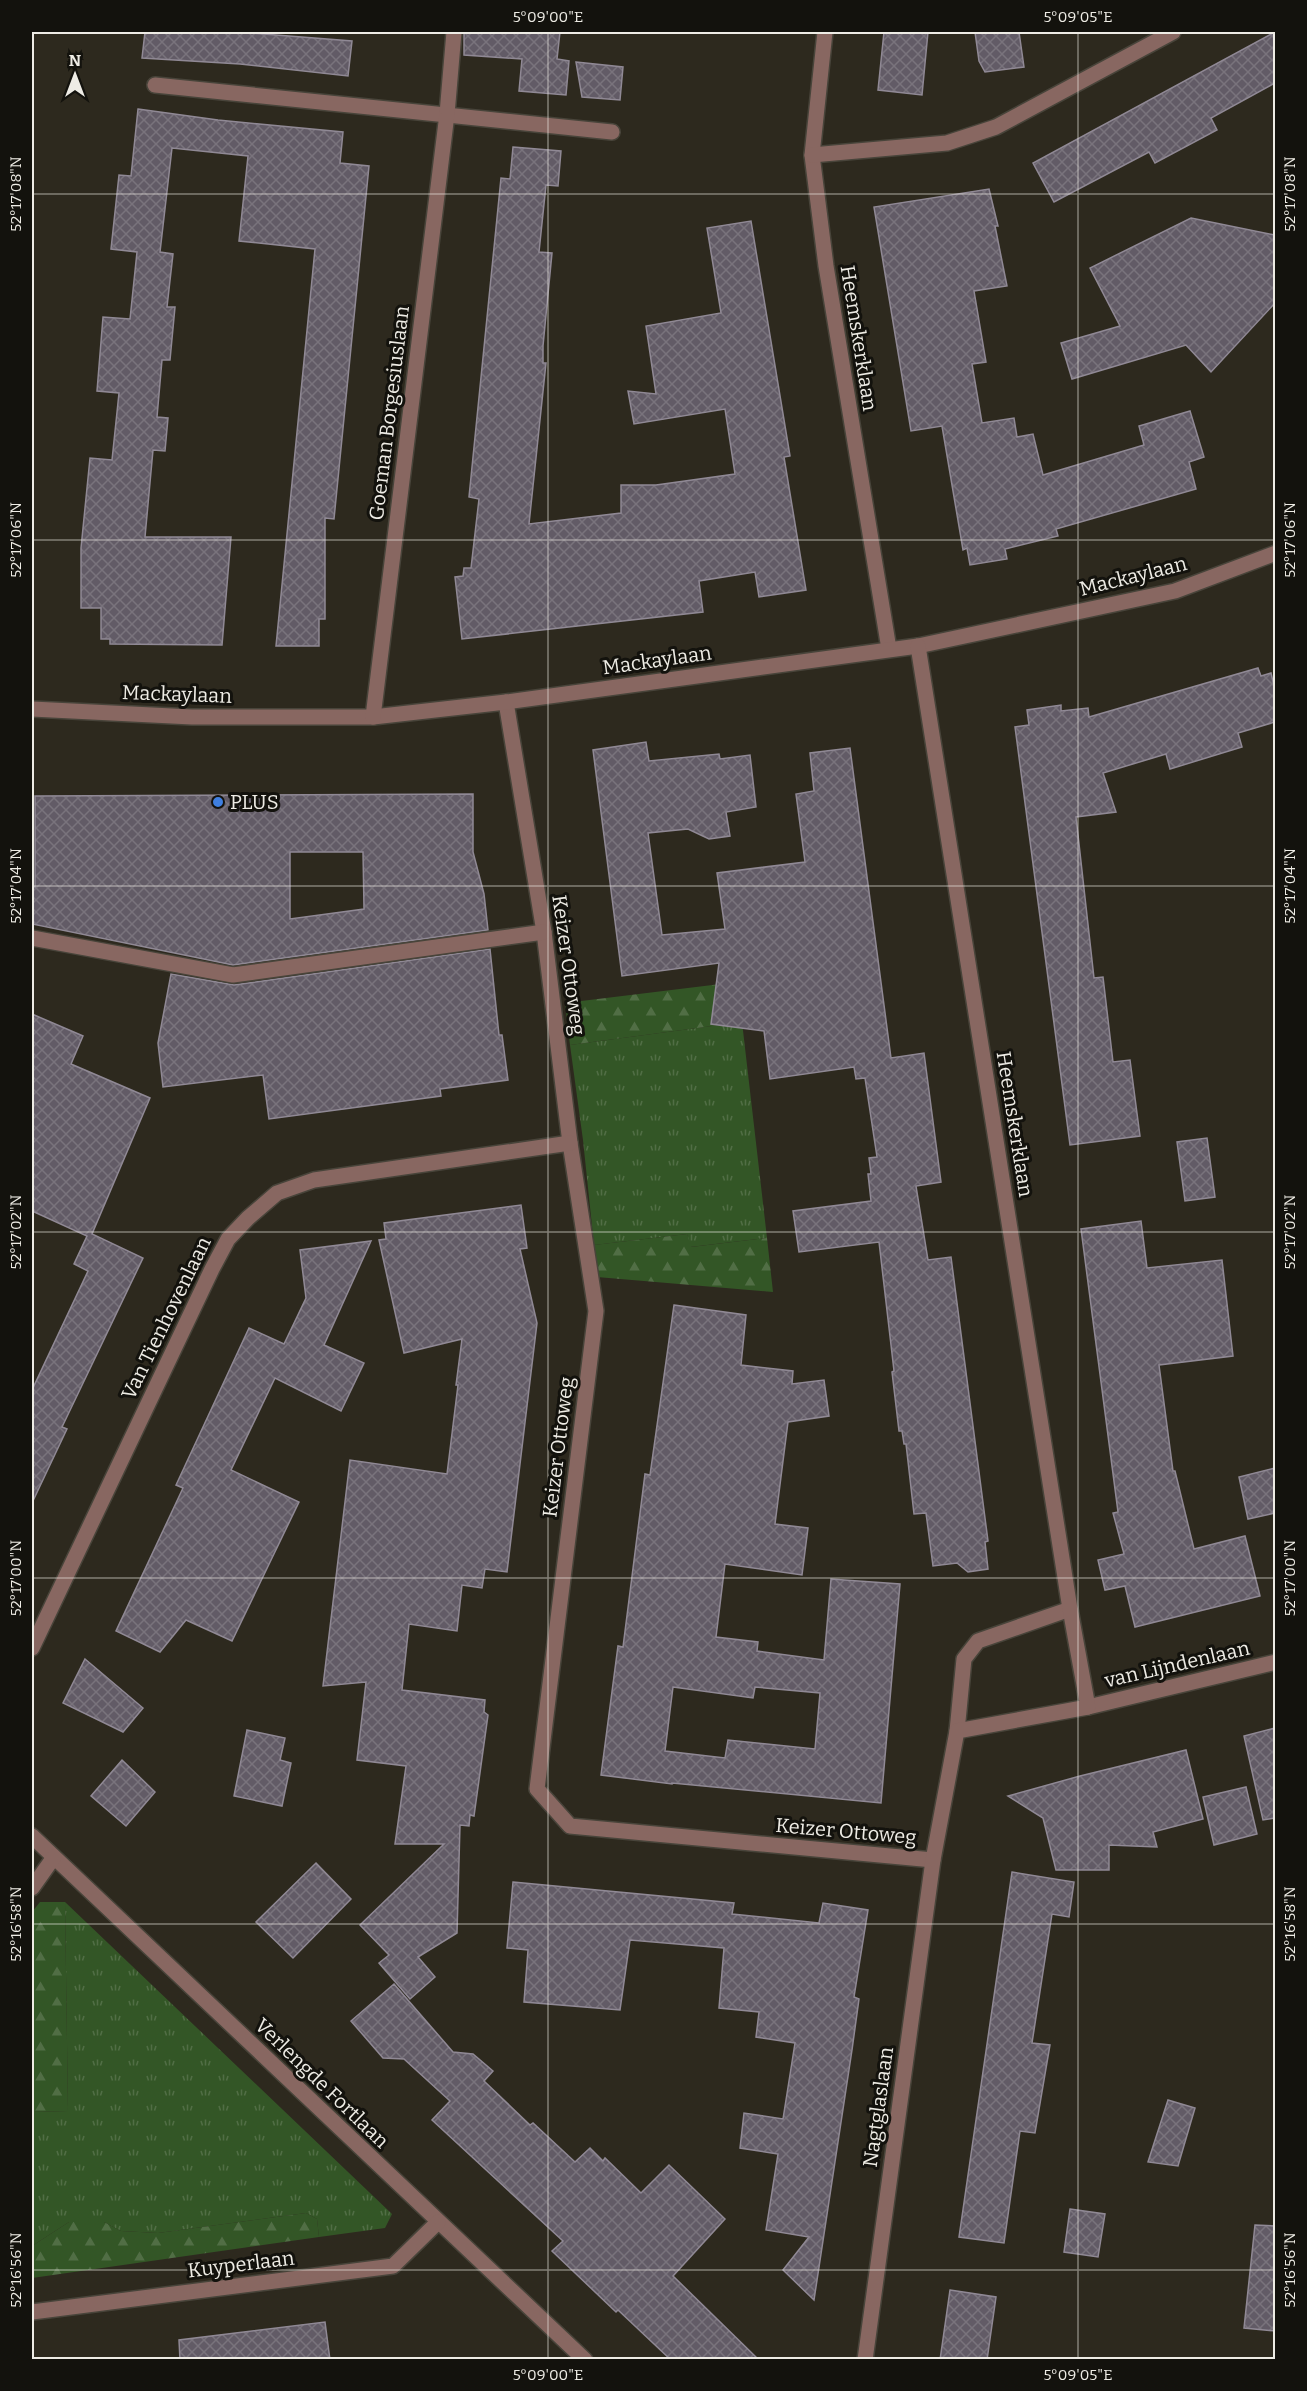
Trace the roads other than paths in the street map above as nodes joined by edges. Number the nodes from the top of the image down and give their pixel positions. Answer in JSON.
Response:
{"nodes":[{"id":1,"x":454,"y":32,"type":"edge"},
{"id":2,"x":825,"y":32,"type":"edge"},
{"id":3,"x":1173,"y":32,"type":"edge"},
{"id":4,"x":155,"y":85,"type":"dead end"},
{"id":5,"x":447,"y":114,"type":"junction"},
{"id":6,"x":612,"y":132,"type":"dead end"},
{"id":7,"x":812,"y":155,"type":"junction"},
{"id":8,"x":1275,"y":553,"type":"edge"},
{"id":9,"x":918,"y":646,"type":"junction"},
{"id":10,"x":889,"y":649,"type":"junction"},
{"id":11,"x":506,"y":702,"type":"junction"},
{"id":12,"x":32,"y":709,"type":"edge"},
{"id":13,"x":373,"y":717,"type":"junction"},
{"id":14,"x":544,"y":932,"type":"junction"},
{"id":15,"x":32,"y":938,"type":"edge"},
{"id":16,"x":570,"y":1143,"type":"junction"},
{"id":17,"x":1070,"y":1609,"type":"junction"},
{"id":18,"x":32,"y":1648,"type":"edge"},
{"id":19,"x":1275,"y":1662,"type":"edge"},
{"id":20,"x":1088,"y":1707,"type":"junction"},
{"id":21,"x":957,"y":1731,"type":"junction"},
{"id":22,"x":32,"y":1836,"type":"edge"},
{"id":23,"x":54,"y":1857,"type":"junction"},
{"id":24,"x":933,"y":1860,"type":"junction"},
{"id":25,"x":32,"y":1888,"type":"edge"},
{"id":26,"x":438,"y":2222,"type":"junction"},
{"id":27,"x":32,"y":2312,"type":"edge"},
{"id":28,"x":585,"y":2360,"type":"edge"},
{"id":29,"x":865,"y":2360,"type":"edge"}],
"edges":[{"from":1,"to":5,"type":"street","name":"Goeman Borgesiuslaan"},
{"from":2,"to":7,"type":"street","name":"Heemskerklaan"},
{"from":3,"to":7,"type":"street"},
{"from":4,"to":5,"type":"street"},
{"from":5,"to":6,"type":"street"},
{"from":5,"to":13,"type":"street","name":"Goeman Borgesiuslaan"},
{"from":7,"to":10,"type":"street","name":"Heemskerklaan"},
{"from":8,"to":9,"type":"street","name":"Mackaylaan"},
{"from":9,"to":10,"type":"street","name":"Mackaylaan"},
{"from":9,"to":17,"type":"street","name":"Heemskerklaan"},
{"from":10,"to":11,"type":"street","name":"Mackaylaan"},
{"from":11,"to":13,"type":"street","name":"Mackaylaan"},
{"from":11,"to":14,"type":"street","name":"Keizer Ottoweg"},
{"from":12,"to":13,"type":"street","name":"Mackaylaan"},
{"from":14,"to":15,"type":"street"},
{"from":14,"to":16,"type":"street","name":"Keizer Ottoweg"},
{"from":16,"to":18,"type":"street","name":"Van Tienhovenlaan"},
{"from":16,"to":24,"type":"street","name":"Keizer Ottoweg"},
{"from":17,"to":20,"type":"street","name":"Heemskerklaan"},
{"from":17,"to":21,"type":"street"},
{"from":19,"to":20,"type":"street","name":"van Lijndenlaan"},
{"from":20,"to":21,"type":"street"},
{"from":21,"to":24,"type":"street"},
{"from":22,"to":23,"type":"street","name":"Verlengde Fortlaan"},
{"from":23,"to":25,"type":"street"},
{"from":23,"to":26,"type":"street","name":"Verlengde Fortlaan"},
{"from":24,"to":29,"type":"street","name":"Nagtglaslaan"},
{"from":26,"to":27,"type":"street","name":"Kuyperlaan"},
{"from":26,"to":28,"type":"street","name":"Verlengde Fortlaan"}]}
